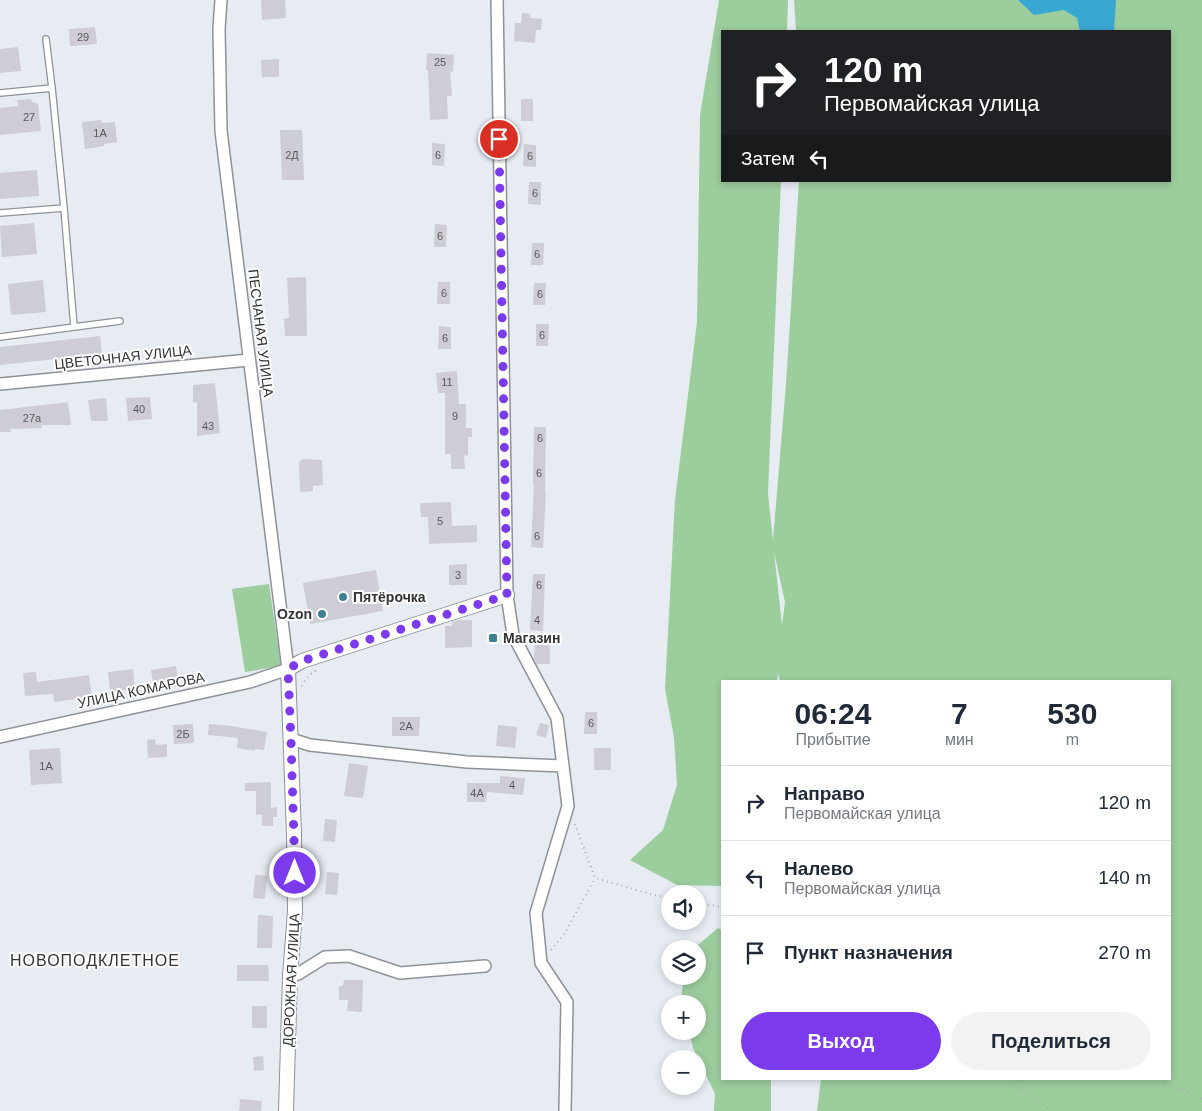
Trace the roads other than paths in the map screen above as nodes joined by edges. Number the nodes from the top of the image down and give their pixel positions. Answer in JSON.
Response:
{"nodes":[{"id":1,"x":220,"y":0,"type":"edge"},
{"id":2,"x":497,"y":0,"type":"edge"},
{"id":3,"x":46,"y":39,"type":"dead end"},
{"id":4,"x":52,"y":88,"type":"junction"},
{"id":5,"x":0,"y":93,"type":"edge"},
{"id":6,"x":64,"y":208,"type":"junction"},
{"id":7,"x":0,"y":213,"type":"edge"},
{"id":8,"x":120,"y":321,"type":"dead end"},
{"id":9,"x":74,"y":327,"type":"junction"},
{"id":10,"x":0,"y":337,"type":"edge"},
{"id":11,"x":249,"y":360,"type":"junction"},
{"id":12,"x":0,"y":384,"type":"edge"},
{"id":13,"x":507,"y":595,"type":"junction"},
{"id":14,"x":288,"y":669,"type":"junction"},
{"id":15,"x":0,"y":737,"type":"edge"},
{"id":16,"x":291,"y":740,"type":"junction"},
{"id":17,"x":0,"y":743,"type":"edge"},
{"id":18,"x":563,"y":766,"type":"junction"},
{"id":19,"x":486,"y":966,"type":"dead end"},
{"id":20,"x":290,"y":976,"type":"junction"},
{"id":21,"x":286,"y":1111,"type":"edge"},
{"id":22,"x":565,"y":1111,"type":"edge"}],
"edges":[{"from":1,"to":11,"type":"street","name":"ПЕСЧАНАЯ УЛИЦА"},
{"from":2,"to":13,"type":"street"},
{"from":3,"to":4,"type":"lane"},
{"from":4,"to":5,"type":"lane"},
{"from":4,"to":6,"type":"lane"},
{"from":6,"to":7,"type":"lane"},
{"from":6,"to":9,"type":"lane"},
{"from":8,"to":9,"type":"lane"},
{"from":9,"to":10,"type":"lane"},
{"from":11,"to":12,"type":"street","name":"ЦВЕТОЧНАЯ УЛИЦА"},
{"from":11,"to":14,"type":"street","name":"ПЕСЧАНАЯ УЛИЦА"},
{"from":13,"to":14,"type":"street"},
{"from":13,"to":18,"type":"street"},
{"from":14,"to":15,"type":"street","name":"УЛИЦА КОМАРОВА"},
{"from":14,"to":16,"type":"street","name":"ДОРОЖНАЯ УЛИЦА"},
{"from":15,"to":17,"type":"street","name":"УЛИЦА КОМАРОВА"},
{"from":16,"to":18,"type":"street"},
{"from":16,"to":20,"type":"street","name":"ДОРОЖНАЯ УЛИЦА"},
{"from":18,"to":22,"type":"street"},
{"from":19,"to":20,"type":"street"},
{"from":20,"to":21,"type":"street","name":"ДОРОЖНАЯ УЛИЦА"}]}
